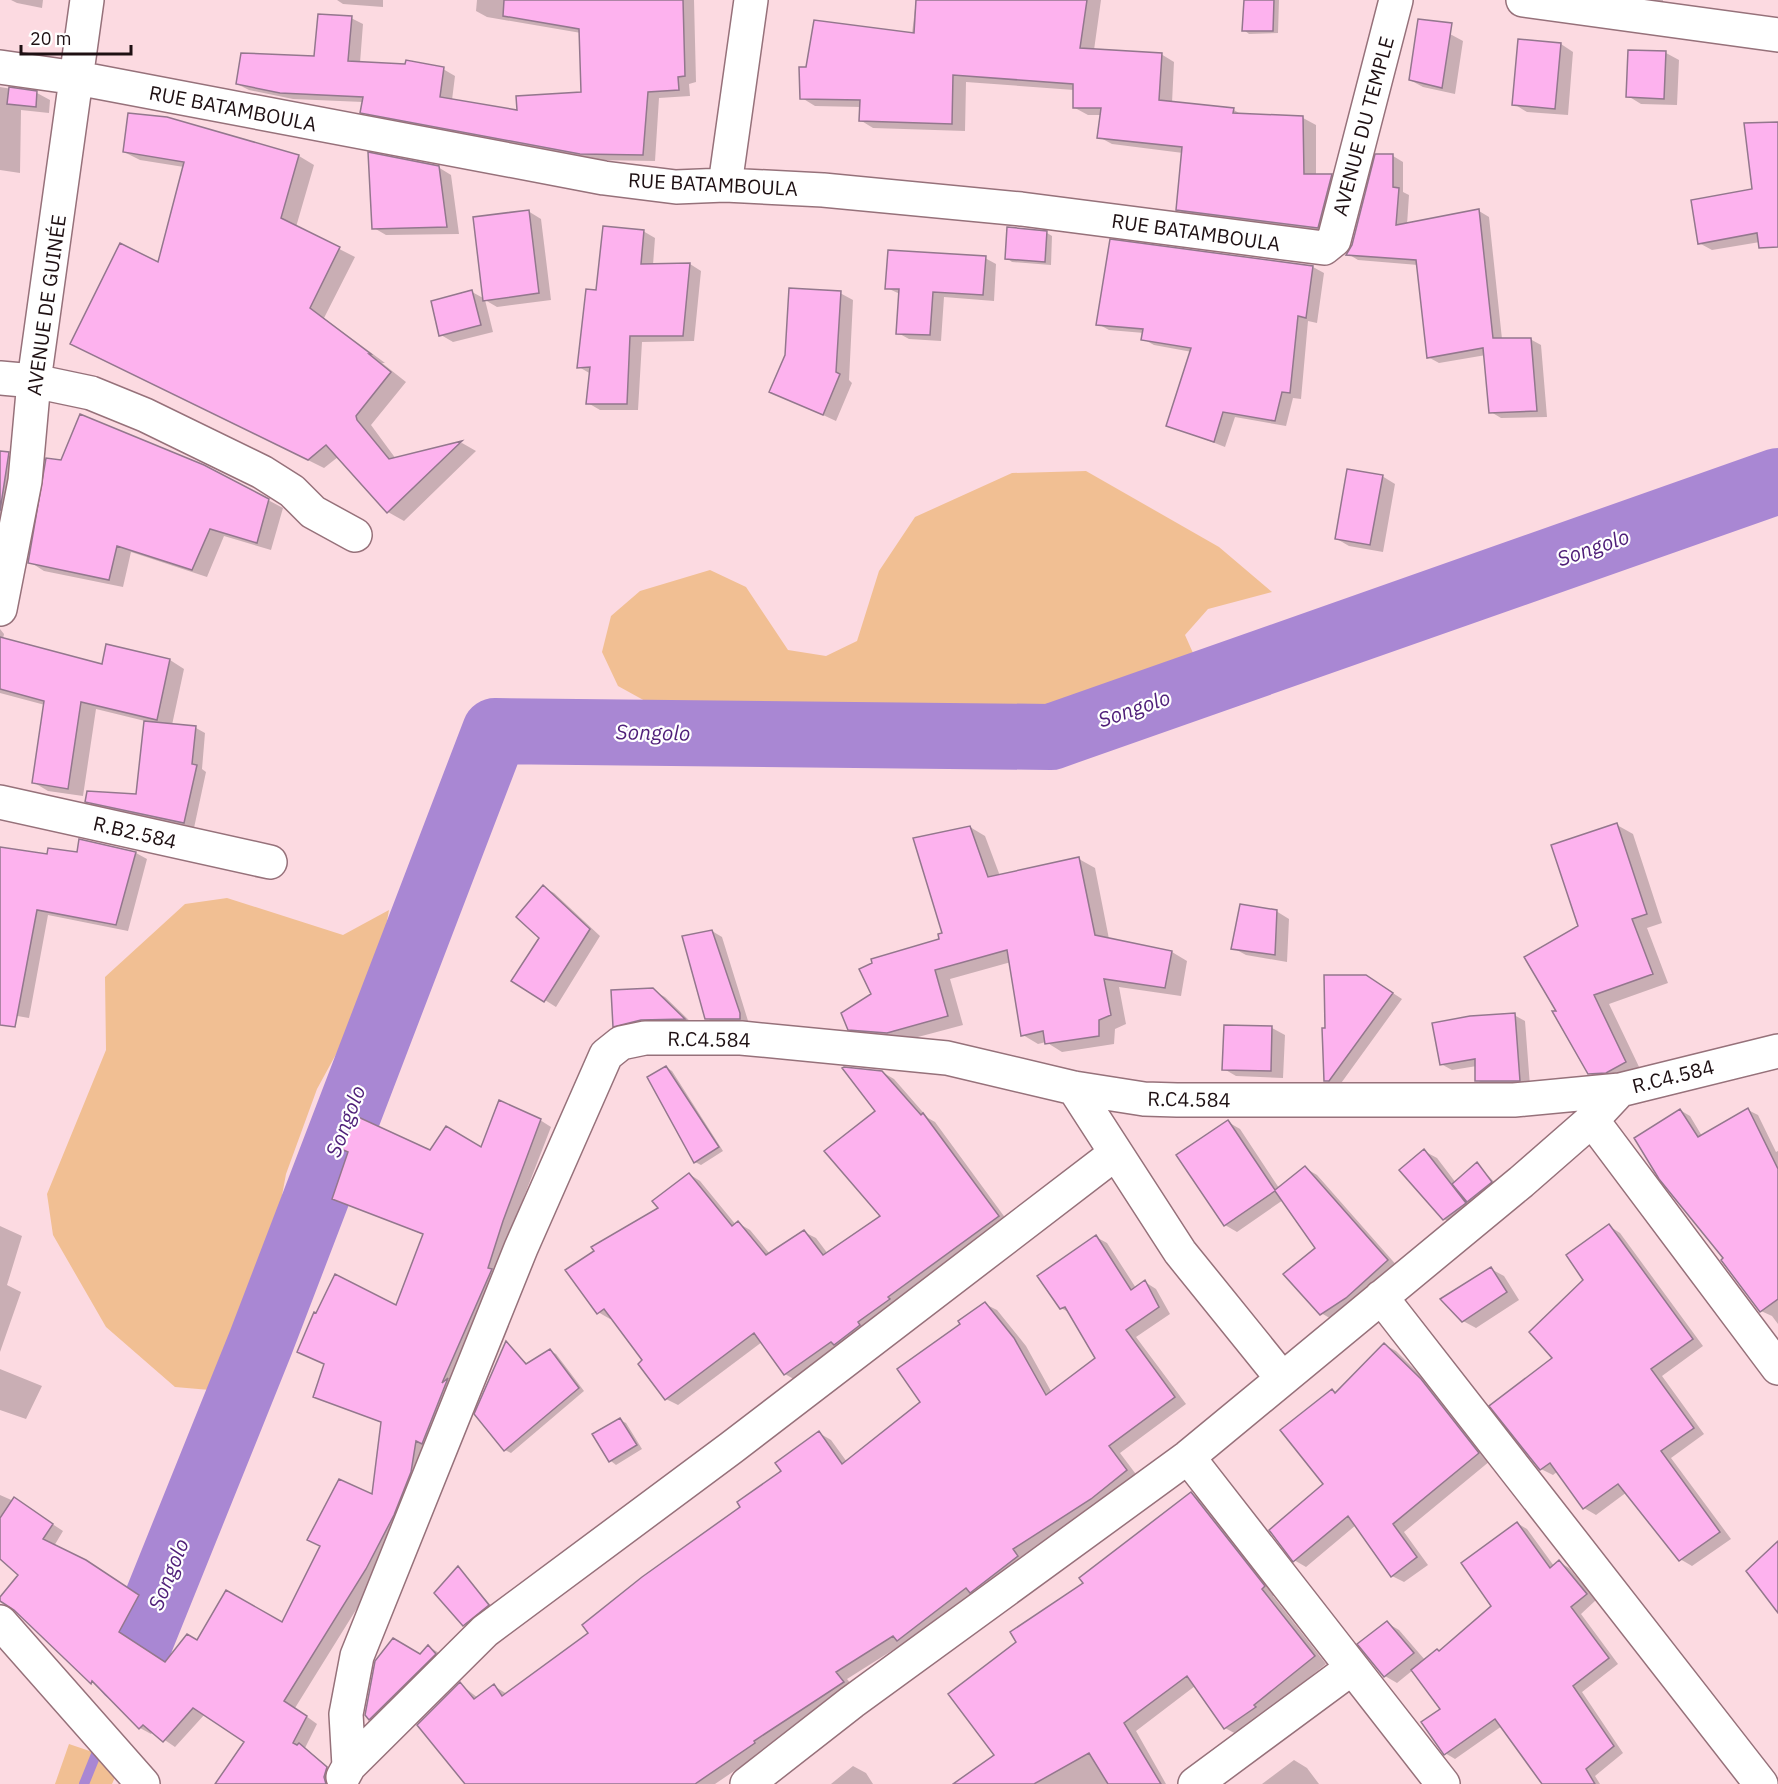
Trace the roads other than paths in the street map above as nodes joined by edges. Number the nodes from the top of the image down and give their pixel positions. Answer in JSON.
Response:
{"nodes":[{"id":1,"x":87,"y":0,"type":"edge"},
{"id":2,"x":751,"y":0,"type":"edge"},
{"id":3,"x":1396,"y":0,"type":"edge"},
{"id":4,"x":1523,"y":0,"type":"edge"},
{"id":5,"x":1778,"y":35,"type":"edge"},
{"id":6,"x":0,"y":67,"type":"edge"},
{"id":7,"x":77,"y":78,"type":"junction"},
{"id":8,"x":725,"y":185,"type":"junction"},
{"id":9,"x":1324,"y":248,"type":"joint"},
{"id":10,"x":0,"y":378,"type":"edge"},
{"id":11,"x":34,"y":381,"type":"junction"},
{"id":12,"x":355,"y":535,"type":"dead end"},
{"id":13,"x":0,"y":609,"type":"edge"},
{"id":14,"x":0,"y":802,"type":"edge"},
{"id":15,"x":270,"y":862,"type":"dead end"},
{"id":16,"x":1778,"y":1051,"type":"edge"},
{"id":17,"x":1074,"y":1088,"type":"junction"},
{"id":18,"x":1620,"y":1090,"type":"junction"},
{"id":19,"x":1592,"y":1120,"type":"junction"},
{"id":20,"x":1116,"y":1153,"type":"junction"},
{"id":21,"x":1381,"y":1297,"type":"junction"},
{"id":22,"x":1778,"y":1368,"type":"edge"},
{"id":23,"x":1281,"y":1377,"type":"junction"},
{"id":24,"x":1188,"y":1457,"type":"junction"},
{"id":25,"x":0,"y":1622,"type":"edge"},
{"id":26,"x":1352,"y":1668,"type":"junction"},
{"id":27,"x":344,"y":1775,"type":"edge"},
{"id":28,"x":143,"y":1784,"type":"edge"},
{"id":29,"x":747,"y":1784,"type":"edge"},
{"id":30,"x":1195,"y":1784,"type":"edge"},
{"id":31,"x":1443,"y":1784,"type":"edge"},
{"id":32,"x":1761,"y":1784,"type":"edge"}],
"edges":[{"from":1,"to":7,"type":"street","name":"AVENUE DE GUINÉE"},
{"from":2,"to":8,"type":"street"},
{"from":3,"to":9,"type":"street","name":"AVENUE DU TEMPLE"},
{"from":4,"to":5,"type":"street"},
{"from":6,"to":7,"type":"street","name":"RUE BATAMBOULA"},
{"from":7,"to":8,"type":"street","name":"RUE BATAMBOULA"},
{"from":7,"to":11,"type":"street","name":"AVENUE DE GUINÉE"},
{"from":8,"to":9,"type":"street","name":"RUE BATAMBOULA"},
{"from":10,"to":11,"type":"street"},
{"from":11,"to":12,"type":"street"},
{"from":11,"to":13,"type":"street","name":"AVENUE DE GUINÉE"},
{"from":14,"to":15,"type":"street","name":"R.B2.584"},
{"from":16,"to":18,"type":"street","name":"R.C4.584"},
{"from":17,"to":18,"type":"street","name":"R.C4.584"},
{"from":17,"to":20,"type":"street"},
{"from":17,"to":27,"type":"street","name":"R.C4.584"},
{"from":18,"to":19,"type":"street"},
{"from":19,"to":21,"type":"street"},
{"from":19,"to":22,"type":"street"},
{"from":20,"to":23,"type":"street"},
{"from":20,"to":27,"type":"street"},
{"from":21,"to":23,"type":"street"},
{"from":21,"to":32,"type":"street"},
{"from":23,"to":24,"type":"street"},
{"from":24,"to":26,"type":"street"},
{"from":24,"to":29,"type":"street"},
{"from":25,"to":28,"type":"street"},
{"from":26,"to":30,"type":"street"},
{"from":26,"to":31,"type":"street"}]}
